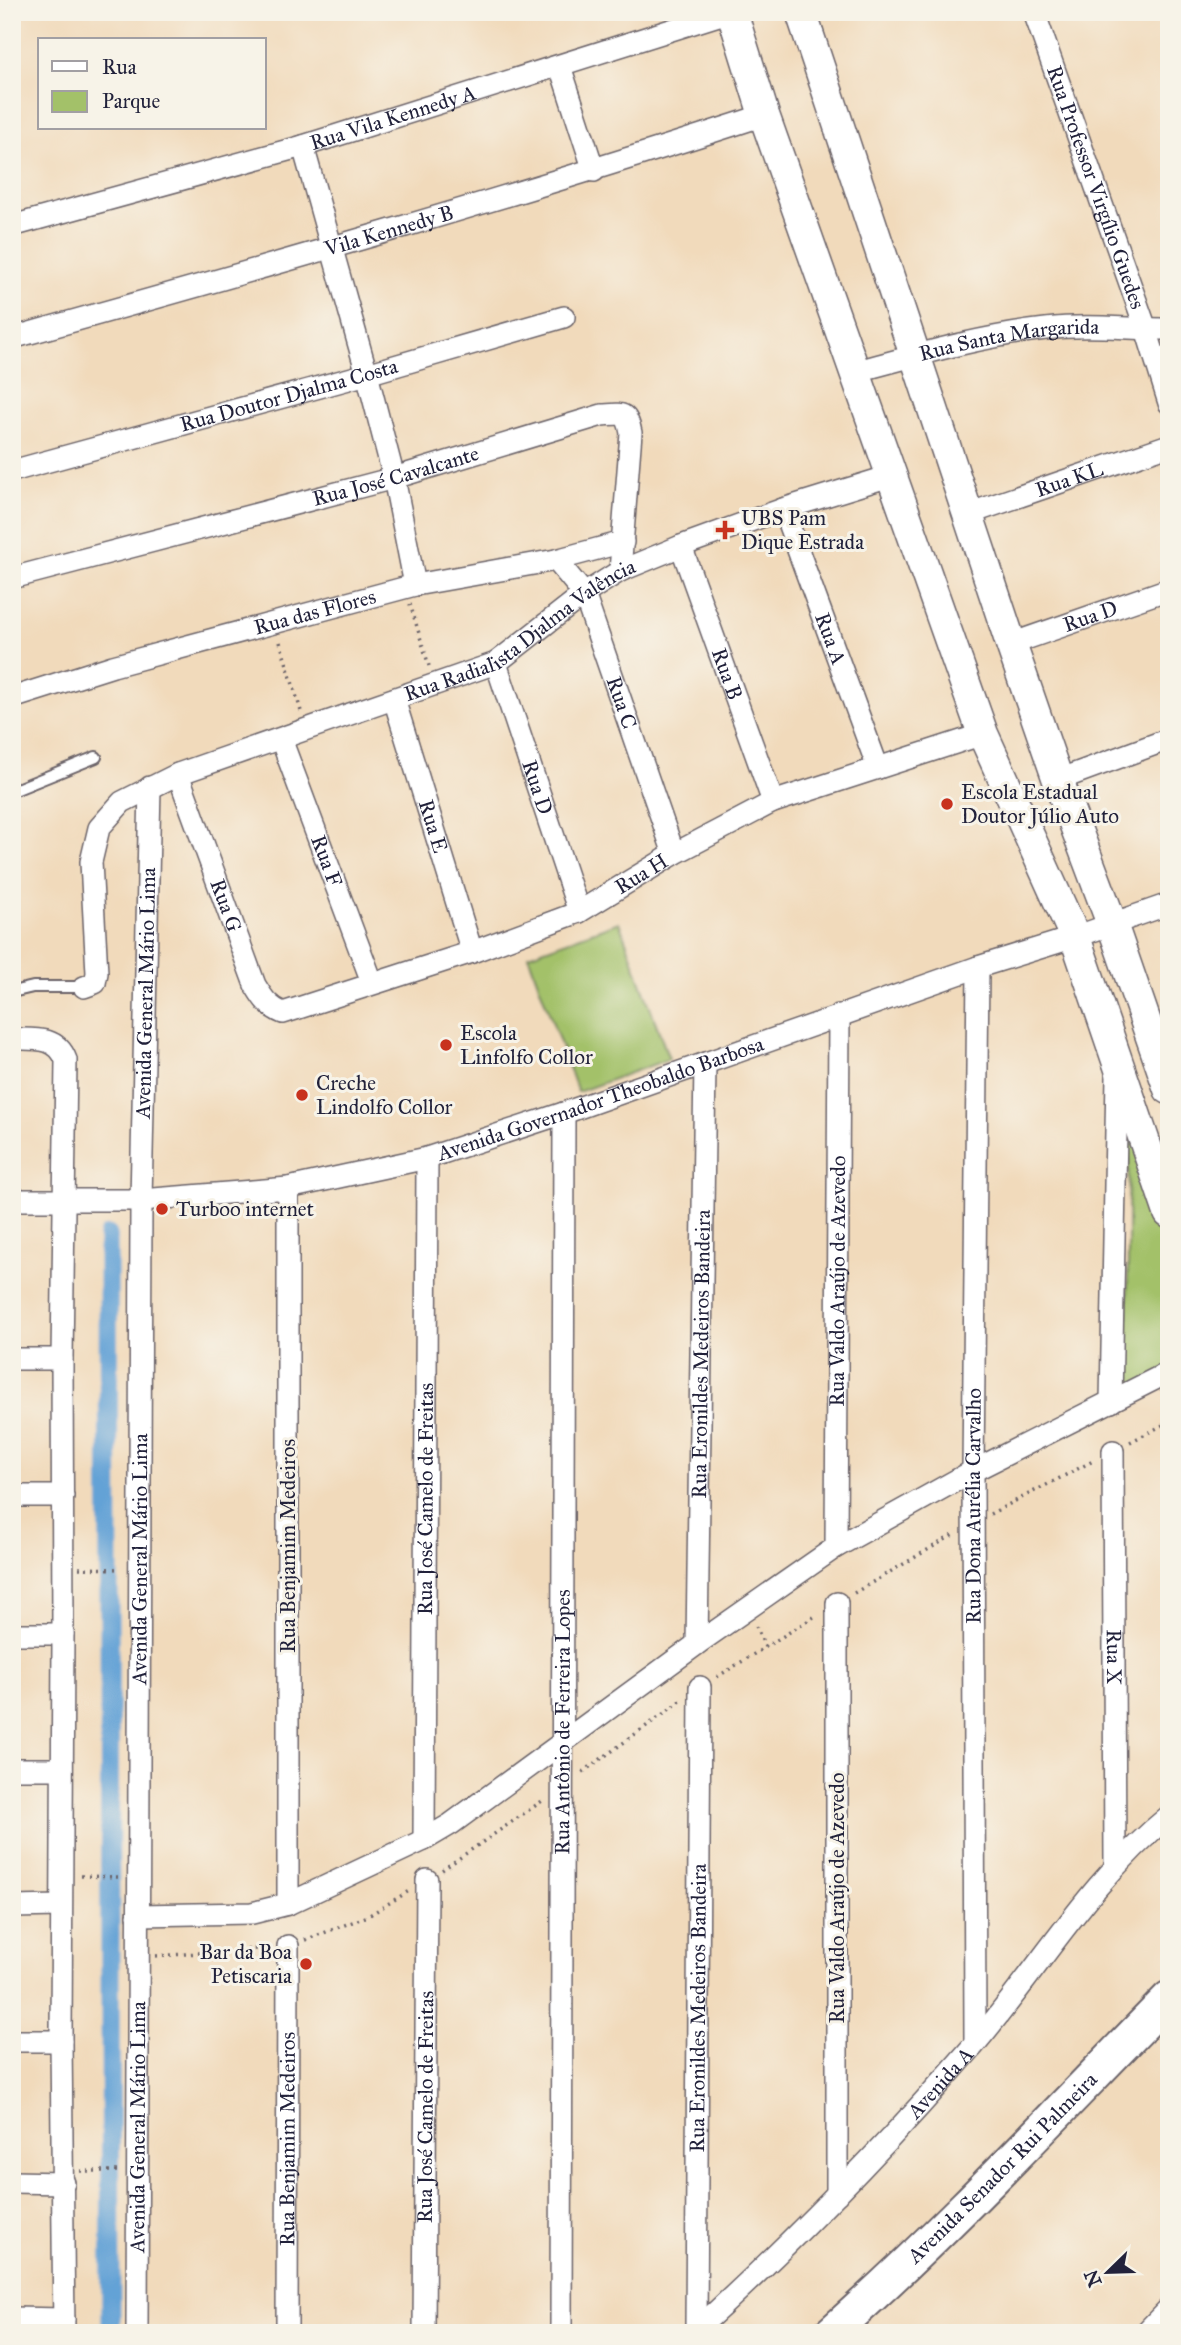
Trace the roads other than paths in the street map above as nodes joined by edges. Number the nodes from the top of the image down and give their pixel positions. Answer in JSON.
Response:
{"nodes":[{"id":1,"x":730,"y":12,"type":"edge"},
{"id":2,"x":801,"y":12,"type":"edge"},
{"id":3,"x":1034,"y":12,"type":"edge"},
{"id":4,"x":560,"y":66,"type":"junction"},
{"id":5,"x":764,"y":115,"type":"junction"},
{"id":6,"x":303,"y":146,"type":"junction"},
{"id":7,"x":594,"y":171,"type":"junction"},
{"id":8,"x":12,"y":226,"type":"edge"},
{"id":9,"x":331,"y":249,"type":"junction"},
{"id":10,"x":564,"y":317,"type":"dead end"},
{"id":11,"x":1146,"y":329,"type":"junction"},
{"id":12,"x":1169,"y":329,"type":"edge"},
{"id":13,"x":12,"y":338,"type":"edge"},
{"id":14,"x":915,"y":356,"type":"junction"},
{"id":15,"x":854,"y":372,"type":"junction"},
{"id":16,"x":367,"y":374,"type":"junction"},
{"id":17,"x":1169,"y":403,"type":"edge"},
{"id":18,"x":1169,"y":445,"type":"edge"},
{"id":19,"x":12,"y":471,"type":"edge"},
{"id":20,"x":890,"y":476,"type":"junction"},
{"id":21,"x":394,"y":478,"type":"junction"},
{"id":22,"x":783,"y":509,"type":"junction"},
{"id":23,"x":968,"y":514,"type":"junction"},
{"id":24,"x":623,"y":542,"type":"junction"},
{"id":25,"x":681,"y":546,"type":"junction"},
{"id":26,"x":556,"y":559,"type":"junction"},
{"id":27,"x":620,"y":571,"type":"junction"},
{"id":28,"x":12,"y":578,"type":"edge"},
{"id":29,"x":410,"y":587,"type":"junction"},
{"id":30,"x":1169,"y":589,"type":"edge"},
{"id":31,"x":584,"y":594,"type":"junction"},
{"id":32,"x":1011,"y":644,"type":"junction"},
{"id":33,"x":496,"y":663,"type":"junction"},
{"id":34,"x":12,"y":698,"type":"edge"},
{"id":35,"x":394,"y":699,"type":"junction"},
{"id":36,"x":983,"y":734,"type":"junction"},
{"id":37,"x":281,"y":739,"type":"junction"},
{"id":38,"x":1169,"y":739,"type":"edge"},
{"id":39,"x":96,"y":757,"type":"dead end"},
{"id":40,"x":878,"y":768,"type":"junction"},
{"id":41,"x":178,"y":774,"type":"junction"},
{"id":42,"x":1058,"y":780,"type":"junction"},
{"id":43,"x":150,"y":787,"type":"junction"},
{"id":44,"x":12,"y":791,"type":"edge"},
{"id":45,"x":773,"y":802,"type":"junction"},
{"id":46,"x":674,"y":854,"type":"junction"},
{"id":47,"x":1169,"y":904,"type":"edge"},
{"id":48,"x":579,"y":912,"type":"junction"},
{"id":49,"x":1112,"y":924,"type":"junction"},
{"id":50,"x":1075,"y":937,"type":"junction"},
{"id":51,"x":472,"y":952,"type":"junction"},
{"id":52,"x":978,"y":967,"type":"junction"},
{"id":53,"x":372,"y":982,"type":"junction"},
{"id":54,"x":84,"y":987,"type":"joint"},
{"id":55,"x":12,"y":992,"type":"edge"},
{"id":56,"x":297,"y":1010,"type":"joint"},
{"id":57,"x":839,"y":1016,"type":"junction"},
{"id":58,"x":21,"y":1039,"type":"edge"},
{"id":59,"x":1117,"y":1062,"type":"junction"},
{"id":60,"x":705,"y":1063,"type":"junction"},
{"id":61,"x":1167,"y":1079,"type":"edge"},
{"id":62,"x":564,"y":1113,"type":"junction"},
{"id":63,"x":427,"y":1158,"type":"junction"},
{"id":64,"x":288,"y":1188,"type":"junction"},
{"id":65,"x":12,"y":1200,"type":"edge"},
{"id":66,"x":66,"y":1200,"type":"junction"},
{"id":67,"x":136,"y":1200,"type":"junction"},
{"id":68,"x":1169,"y":1213,"type":"edge"},
{"id":69,"x":12,"y":1359,"type":"edge"},
{"id":70,"x":62,"y":1359,"type":"junction"},
{"id":71,"x":1169,"y":1372,"type":"edge"},
{"id":72,"x":1111,"y":1402,"type":"junction"},
{"id":73,"x":1113,"y":1451,"type":"road end"},
{"id":74,"x":973,"y":1471,"type":"junction"},
{"id":75,"x":12,"y":1496,"type":"edge"},
{"id":76,"x":63,"y":1496,"type":"junction"},
{"id":77,"x":836,"y":1547,"type":"junction"},
{"id":78,"x":837,"y":1603,"type":"road end"},
{"id":79,"x":12,"y":1634,"type":"edge"},
{"id":80,"x":63,"y":1634,"type":"junction"},
{"id":81,"x":697,"y":1644,"type":"junction"},
{"id":82,"x":701,"y":1688,"type":"road end"},
{"id":83,"x":562,"y":1744,"type":"junction"},
{"id":84,"x":12,"y":1769,"type":"edge"},
{"id":85,"x":62,"y":1769,"type":"junction"},
{"id":86,"x":1169,"y":1816,"type":"edge"},
{"id":87,"x":424,"y":1840,"type":"junction"},
{"id":88,"x":1115,"y":1865,"type":"junction"},
{"id":89,"x":427,"y":1880,"type":"road end"},
{"id":90,"x":288,"y":1904,"type":"junction"},
{"id":91,"x":61,"y":1906,"type":"junction"},
{"id":92,"x":12,"y":1907,"type":"edge"},
{"id":93,"x":138,"y":1915,"type":"junction"},
{"id":94,"x":288,"y":1946,"type":"road end"},
{"id":95,"x":1169,"y":1998,"type":"edge"},
{"id":96,"x":12,"y":2041,"type":"edge"},
{"id":97,"x":61,"y":2041,"type":"junction"},
{"id":98,"x":975,"y":2043,"type":"junction"},
{"id":99,"x":12,"y":2182,"type":"edge"},
{"id":100,"x":64,"y":2183,"type":"junction"},
{"id":101,"x":837,"y":2194,"type":"junction"},
{"id":102,"x":1169,"y":2308,"type":"edge"},
{"id":103,"x":12,"y":2318,"type":"edge"},
{"id":104,"x":64,"y":2326,"type":"edge"},
{"id":105,"x":694,"y":2331,"type":"edge"},
{"id":106,"x":137,"y":2333,"type":"edge"},
{"id":107,"x":287,"y":2333,"type":"edge"},
{"id":108,"x":425,"y":2333,"type":"edge"},
{"id":109,"x":561,"y":2333,"type":"edge"},
{"id":110,"x":831,"y":2333,"type":"edge"},
{"id":111,"x":1145,"y":2333,"type":"edge"}],
"edges":[{"from":1,"to":4,"type":"street","name":"Rua Vila Kennedy A"},
{"from":1,"to":5,"type":"street"},
{"from":2,"to":14,"type":"street"},
{"from":3,"to":11,"type":"street","name":"Rua Professor Virgílio Guedes"},
{"from":4,"to":6,"type":"street","name":"Rua Vila Kennedy A"},
{"from":4,"to":7,"type":"street"},
{"from":5,"to":7,"type":"street","name":"Vila Kennedy B"},
{"from":5,"to":15,"type":"street"},
{"from":6,"to":8,"type":"street","name":"Rua Vila Kennedy A"},
{"from":6,"to":9,"type":"street"},
{"from":7,"to":9,"type":"street","name":"Vila Kennedy B"},
{"from":9,"to":13,"type":"street","name":"Vila Kennedy B"},
{"from":9,"to":16,"type":"street"},
{"from":10,"to":16,"type":"street","name":"Rua Doutor Djalma Costa"},
{"from":11,"to":12,"type":"street","name":"Rua Santa Margarida"},
{"from":11,"to":14,"type":"street","name":"Rua Santa Margarida"},
{"from":11,"to":17,"type":"street","name":"Rua Professor Virgílio Guedes"},
{"from":14,"to":15,"type":"street","name":"Rua Santa Margarida"},
{"from":14,"to":23,"type":"street"},
{"from":15,"to":20,"type":"street"},
{"from":16,"to":19,"type":"street","name":"Rua Doutor Djalma Costa"},
{"from":16,"to":21,"type":"street"},
{"from":18,"to":23,"type":"street","name":"Rua KL"},
{"from":20,"to":22,"type":"street","name":"Rua Radialista Djalma Valência"},
{"from":20,"to":36,"type":"street"},
{"from":21,"to":24,"type":"street","name":"Rua José Cavalcante"},
{"from":21,"to":28,"type":"street","name":"Rua José Cavalcante"},
{"from":21,"to":29,"type":"street"},
{"from":22,"to":25,"type":"street","name":"Rua Radialista Djalma Valência"},
{"from":22,"to":40,"type":"street","name":"Rua A"},
{"from":23,"to":32,"type":"street"},
{"from":24,"to":26,"type":"street","name":"Rua das Flores"},
{"from":24,"to":27,"type":"street","name":"Rua José Cavalcante"},
{"from":25,"to":27,"type":"street","name":"Rua Radialista Djalma Valência"},
{"from":25,"to":45,"type":"street","name":"Rua B"},
{"from":26,"to":29,"type":"street","name":"Rua das Flores"},
{"from":26,"to":31,"type":"street","name":"Rua C"},
{"from":27,"to":31,"type":"street","name":"Rua Radialista Djalma Valência"},
{"from":29,"to":34,"type":"street","name":"Rua das Flores"},
{"from":30,"to":32,"type":"street","name":"Rua D"},
{"from":31,"to":33,"type":"street","name":"Rua Radialista Djalma Valência"},
{"from":31,"to":46,"type":"street","name":"Rua C"},
{"from":32,"to":42,"type":"street"},
{"from":33,"to":35,"type":"street","name":"Rua Radialista Djalma Valência"},
{"from":33,"to":48,"type":"street","name":"Rua D"},
{"from":35,"to":37,"type":"street","name":"Rua Radialista Djalma Valência"},
{"from":35,"to":51,"type":"street","name":"Rua E"},
{"from":36,"to":40,"type":"street","name":"Rua H"},
{"from":36,"to":50,"type":"street"},
{"from":37,"to":41,"type":"street","name":"Rua Radialista Djalma Valência"},
{"from":37,"to":53,"type":"street","name":"Rua F"},
{"from":38,"to":42,"type":"street"},
{"from":39,"to":44,"type":"lane"},
{"from":40,"to":45,"type":"street","name":"Rua H"},
{"from":41,"to":43,"type":"street","name":"Rua Radialista Djalma Valência"},
{"from":41,"to":56,"type":"street","name":"Rua G"},
{"from":42,"to":49,"type":"street"},
{"from":43,"to":54,"type":"street","name":"Rua Radialista Djalma Valência"},
{"from":43,"to":67,"type":"street","name":"Avenida General Mário Lima"},
{"from":45,"to":46,"type":"street","name":"Rua H"},
{"from":46,"to":48,"type":"street","name":"Rua H"},
{"from":47,"to":49,"type":"street","name":"Avenida Governador Theobaldo Barbosa"},
{"from":48,"to":51,"type":"street","name":"Rua H"},
{"from":49,"to":50,"type":"street","name":"Avenida Governador Theobaldo Barbosa"},
{"from":49,"to":61,"type":"street"},
{"from":50,"to":52,"type":"street","name":"Avenida Governador Theobaldo Barbosa"},
{"from":50,"to":59,"type":"street"},
{"from":51,"to":53,"type":"street","name":"Rua H"},
{"from":52,"to":57,"type":"street","name":"Avenida Governador Theobaldo Barbosa"},
{"from":52,"to":74,"type":"street","name":"Rua Dona Aurélia Carvalho"},
{"from":53,"to":56,"type":"street","name":"Rua H"},
{"from":54,"to":55,"type":"lane"},
{"from":57,"to":60,"type":"street","name":"Avenida Governador Theobaldo Barbosa"},
{"from":57,"to":77,"type":"street","name":"Rua Valdo Araújo de Azevedo"},
{"from":58,"to":66,"type":"street"},
{"from":59,"to":68,"type":"street"},
{"from":59,"to":72,"type":"street"},
{"from":60,"to":62,"type":"street","name":"Avenida Governador Theobaldo Barbosa"},
{"from":60,"to":81,"type":"street","name":"Rua Eronildes Medeiros Bandeira"},
{"from":62,"to":63,"type":"street","name":"Avenida Governador Theobaldo Barbosa"},
{"from":62,"to":83,"type":"street","name":"Rua Antônio de Ferreira Lopes"},
{"from":63,"to":64,"type":"street","name":"Avenida Governador Theobaldo Barbosa"},
{"from":63,"to":87,"type":"street","name":"Rua José Camelo de Freitas"},
{"from":64,"to":67,"type":"street","name":"Avenida Governador Theobaldo Barbosa"},
{"from":64,"to":90,"type":"street","name":"Rua Benjamim Medeiros"},
{"from":65,"to":66,"type":"street","name":"Avenida Governador Theobaldo Barbosa"},
{"from":66,"to":67,"type":"street","name":"Avenida Governador Theobaldo Barbosa"},
{"from":66,"to":70,"type":"street"},
{"from":67,"to":93,"type":"street","name":"Avenida General Mário Lima"},
{"from":69,"to":70,"type":"street"},
{"from":70,"to":76,"type":"street"},
{"from":71,"to":72,"type":"street"},
{"from":72,"to":74,"type":"street"},
{"from":73,"to":88,"type":"street","name":"Rua X"},
{"from":74,"to":77,"type":"street"},
{"from":74,"to":98,"type":"street","name":"Rua Dona Aurélia Carvalho"},
{"from":75,"to":76,"type":"street"},
{"from":76,"to":80,"type":"street"},
{"from":77,"to":81,"type":"street"},
{"from":78,"to":101,"type":"street","name":"Rua Valdo Araújo de Azevedo"},
{"from":79,"to":80,"type":"street"},
{"from":80,"to":85,"type":"street"},
{"from":81,"to":83,"type":"street"},
{"from":82,"to":105,"type":"street","name":"Rua Eronildes Medeiros Bandeira"},
{"from":83,"to":87,"type":"street"},
{"from":83,"to":109,"type":"street","name":"Rua Antônio de Ferreira Lopes"},
{"from":84,"to":85,"type":"street"},
{"from":85,"to":91,"type":"street"},
{"from":86,"to":88,"type":"street","name":"Avenida A"},
{"from":87,"to":90,"type":"street"},
{"from":88,"to":98,"type":"street","name":"Avenida A"},
{"from":89,"to":108,"type":"street","name":"Rua José Camelo de Freitas"},
{"from":90,"to":93,"type":"street"},
{"from":91,"to":92,"type":"street"},
{"from":91,"to":97,"type":"street"},
{"from":93,"to":106,"type":"street","name":"Avenida General Mário Lima"},
{"from":94,"to":107,"type":"street","name":"Rua Benjamim Medeiros"},
{"from":95,"to":110,"type":"main road","name":"Avenida Senador Rui Palmeira"},
{"from":96,"to":97,"type":"street"},
{"from":97,"to":100,"type":"street"},
{"from":98,"to":101,"type":"street","name":"Avenida A"},
{"from":99,"to":100,"type":"street"},
{"from":100,"to":104,"type":"street"},
{"from":101,"to":105,"type":"street","name":"Avenida A"},
{"from":102,"to":111,"type":"street"},
{"from":103,"to":104,"type":"street"}]}
